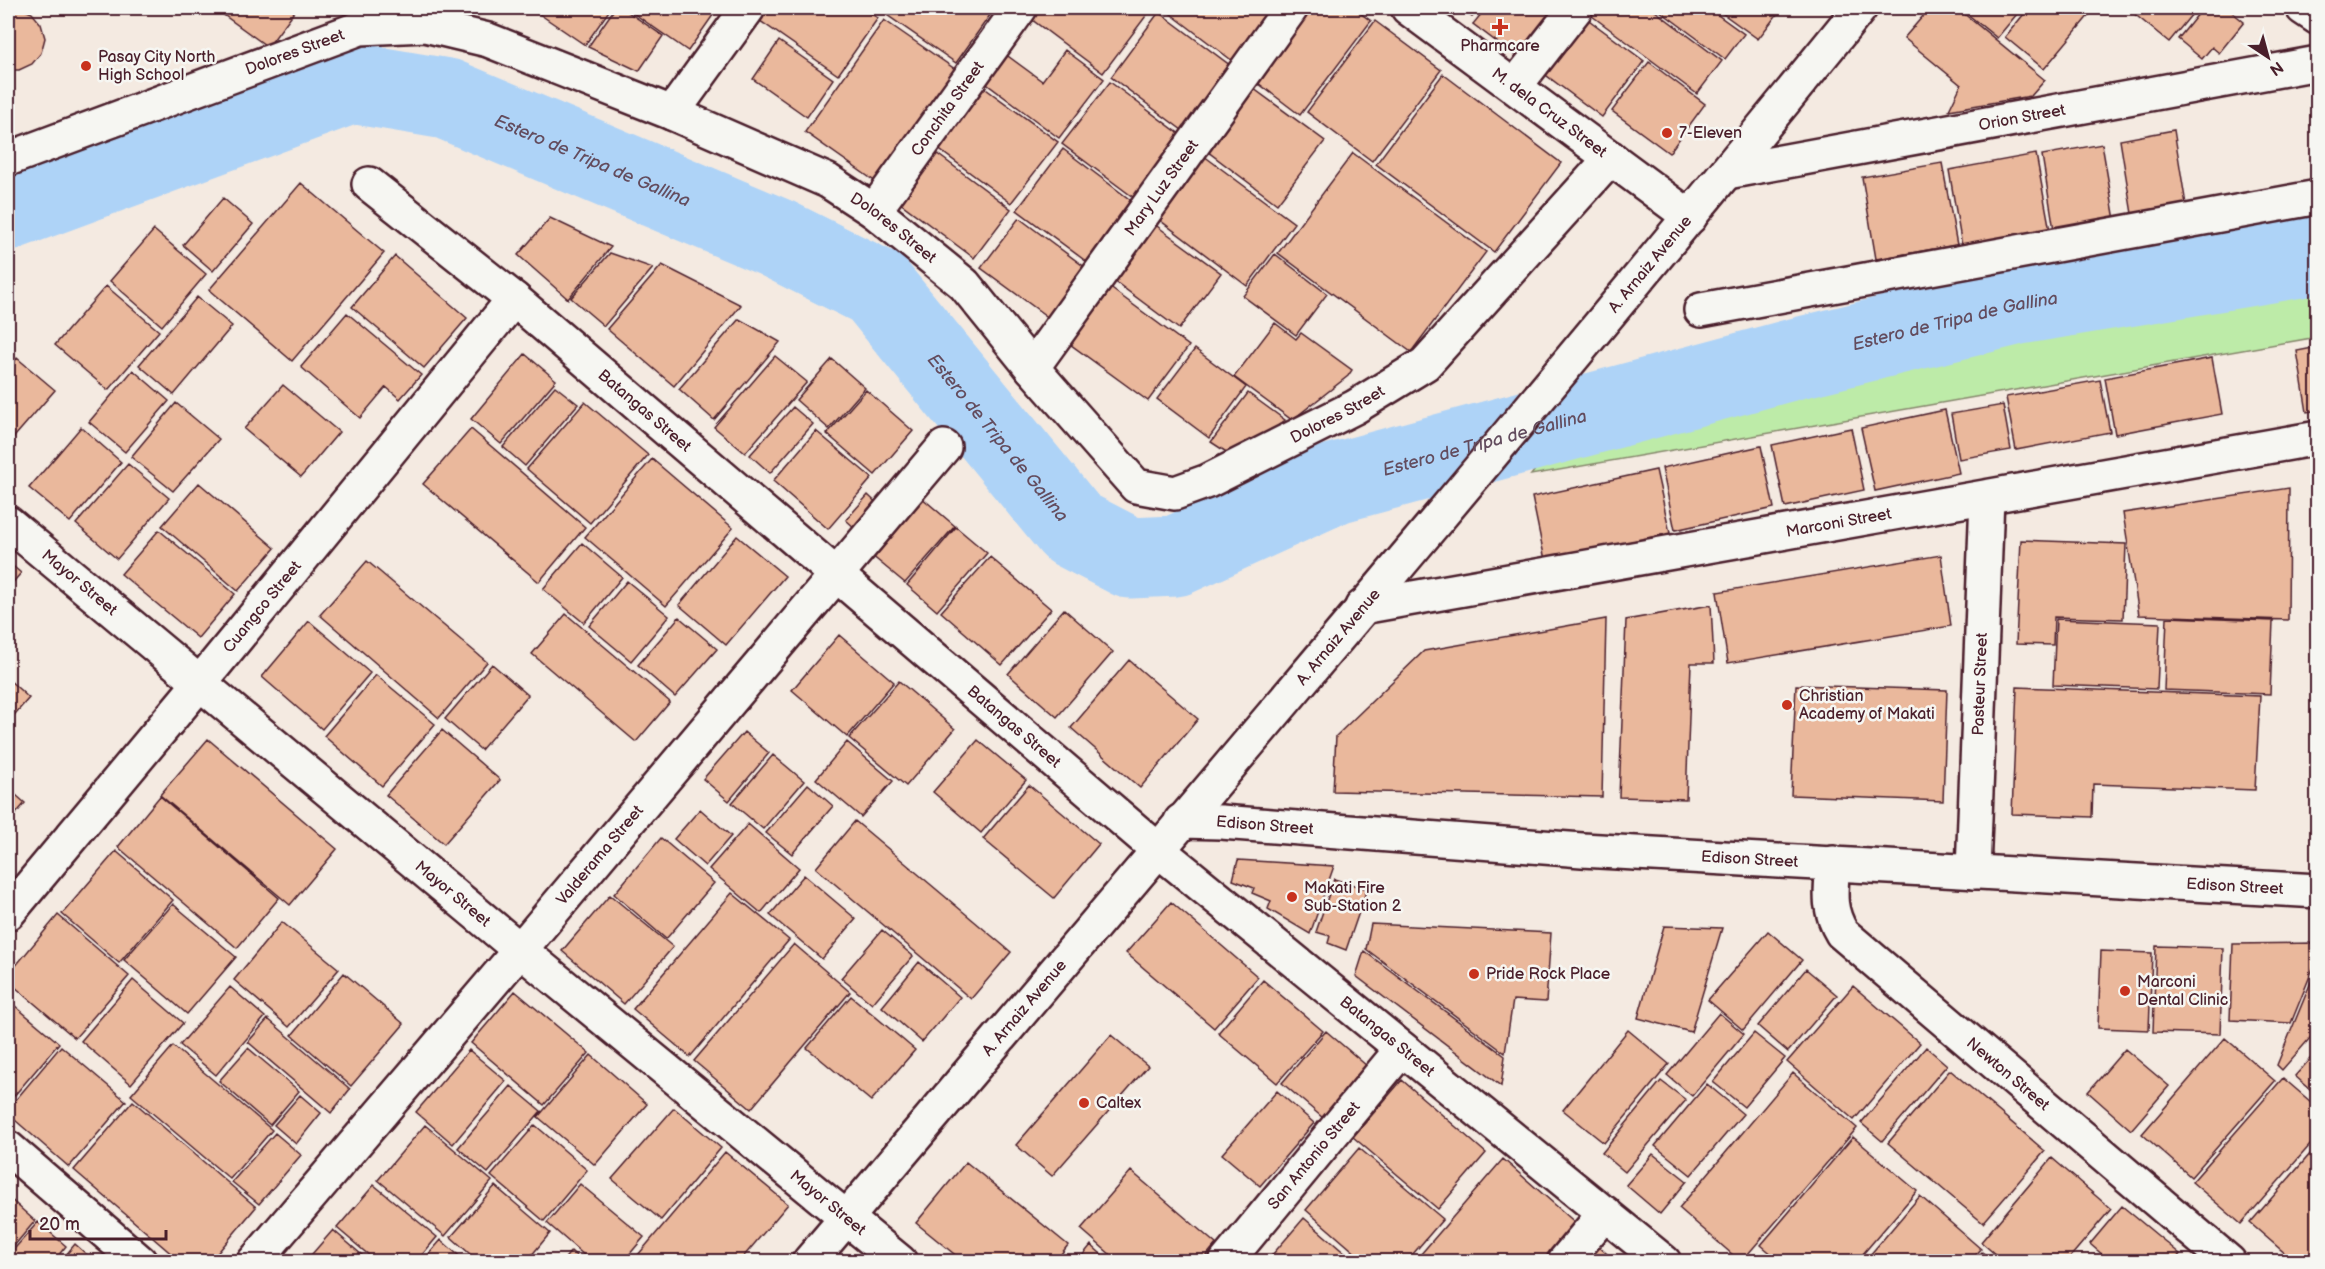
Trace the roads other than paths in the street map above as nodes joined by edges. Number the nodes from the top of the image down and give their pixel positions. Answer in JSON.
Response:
{"nodes":[{"id":1,"x":748,"y":8,"type":"edge"},
{"id":2,"x":1020,"y":8,"type":"edge"},
{"id":3,"x":1292,"y":8,"type":"edge"},
{"id":4,"x":1408,"y":8,"type":"edge"},
{"id":5,"x":1576,"y":8,"type":"edge"},
{"id":6,"x":1860,"y":8,"type":"edge"},
{"id":7,"x":2303,"y":8,"type":"edge"},
{"id":8,"x":2318,"y":18,"type":"edge"},
{"id":9,"x":2318,"y":63,"type":"edge"},
{"id":10,"x":1515,"y":86,"type":"junction"},
{"id":11,"x":672,"y":113,"type":"junction"},
{"id":12,"x":1611,"y":158,"type":"junction"},
{"id":13,"x":8,"y":159,"type":"edge"},
{"id":14,"x":1727,"y":172,"type":"junction"},
{"id":15,"x":369,"y":184,"type":"dead end"},
{"id":16,"x":2318,"y":197,"type":"edge"},
{"id":17,"x":874,"y":211,"type":"junction"},
{"id":18,"x":1690,"y":216,"type":"junction"},
{"id":19,"x":514,"y":299,"type":"junction"},
{"id":20,"x":1701,"y":310,"type":"dead end"},
{"id":21,"x":1032,"y":368,"type":"junction"},
{"id":22,"x":2318,"y":438,"type":"edge"},
{"id":23,"x":944,"y":447,"type":"dead end"},
{"id":24,"x":1987,"y":497,"type":"junction"},
{"id":25,"x":8,"y":523,"type":"edge"},
{"id":26,"x":837,"y":575,"type":"junction"},
{"id":27,"x":1362,"y":608,"type":"junction"},
{"id":28,"x":199,"y":684,"type":"junction"},
{"id":29,"x":1181,"y":821,"type":"junction"},
{"id":30,"x":1157,"y":849,"type":"junction"},
{"id":31,"x":1833,"y":863,"type":"junction"},
{"id":32,"x":1972,"y":872,"type":"junction"},
{"id":33,"x":2318,"y":891,"type":"edge"},
{"id":34,"x":8,"y":913,"type":"edge"},
{"id":35,"x":520,"y":951,"type":"junction"},
{"id":36,"x":1402,"y":1049,"type":"junction"},
{"id":37,"x":8,"y":1148,"type":"edge"},
{"id":38,"x":1605,"y":1213,"type":"junction"},
{"id":39,"x":846,"y":1218,"type":"junction"},
{"id":40,"x":140,"y":1262,"type":"edge"},
{"id":41,"x":254,"y":1262,"type":"edge"},
{"id":42,"x":809,"y":1262,"type":"edge"},
{"id":43,"x":900,"y":1262,"type":"edge"},
{"id":44,"x":1226,"y":1262,"type":"edge"},
{"id":45,"x":1564,"y":1262,"type":"edge"},
{"id":46,"x":1664,"y":1262,"type":"edge"},
{"id":47,"x":2229,"y":1262,"type":"edge"}],
"edges":[{"from":1,"to":11,"type":"street"},
{"from":2,"to":17,"type":"street","name":"Conchita Street"},
{"from":3,"to":21,"type":"street","name":"Mary Luz Street"},
{"from":4,"to":10,"type":"street","name":"M. dela Cruz Street"},
{"from":5,"to":10,"type":"street"},
{"from":6,"to":14,"type":"street","name":"A. Arnaiz Avenue"},
{"from":7,"to":8,"type":"street"},
{"from":9,"to":14,"type":"street","name":"Orion Street"},
{"from":10,"to":12,"type":"street","name":"M. dela Cruz Street"},
{"from":11,"to":13,"type":"street","name":"Dolores Street"},
{"from":11,"to":17,"type":"street","name":"Dolores Street"},
{"from":12,"to":18,"type":"street","name":"M. dela Cruz Street"},
{"from":12,"to":21,"type":"street","name":"Dolores Street"},
{"from":14,"to":18,"type":"street","name":"A. Arnaiz Avenue"},
{"from":15,"to":19,"type":"street","name":"Batangas Street"},
{"from":16,"to":20,"type":"street"},
{"from":17,"to":21,"type":"street","name":"Dolores Street"},
{"from":18,"to":27,"type":"street","name":"A. Arnaiz Avenue"},
{"from":19,"to":26,"type":"street","name":"Batangas Street"},
{"from":19,"to":28,"type":"street","name":"Cuangco Street"},
{"from":22,"to":24,"type":"street","name":"Marconi Street"},
{"from":23,"to":26,"type":"street","name":"Valderama Street"},
{"from":24,"to":27,"type":"street","name":"Marconi Street"},
{"from":24,"to":32,"type":"street","name":"Pasteur Street"},
{"from":25,"to":28,"type":"street","name":"Mayor Street"},
{"from":26,"to":30,"type":"street","name":"Batangas Street"},
{"from":26,"to":35,"type":"street","name":"Valderama Street"},
{"from":27,"to":29,"type":"street","name":"A. Arnaiz Avenue"},
{"from":28,"to":34,"type":"street","name":"Cuangco Street"},
{"from":28,"to":35,"type":"street","name":"Mayor Street"},
{"from":29,"to":30,"type":"street","name":"A. Arnaiz Avenue"},
{"from":29,"to":31,"type":"street","name":"Edison Street"},
{"from":30,"to":36,"type":"street","name":"Batangas Street"},
{"from":30,"to":39,"type":"street","name":"A. Arnaiz Avenue"},
{"from":31,"to":32,"type":"street","name":"Edison Street"},
{"from":31,"to":47,"type":"street","name":"Newton Street"},
{"from":32,"to":33,"type":"street","name":"Edison Street"},
{"from":35,"to":39,"type":"street","name":"Mayor Street"},
{"from":35,"to":41,"type":"street","name":"Valderama Street"},
{"from":36,"to":38,"type":"street","name":"Batangas Street"},
{"from":36,"to":44,"type":"street","name":"San Antonio Street"},
{"from":37,"to":40,"type":"street"},
{"from":38,"to":45,"type":"street"},
{"from":38,"to":46,"type":"street","name":"Batangas Street"},
{"from":39,"to":42,"type":"street","name":"A. Arnaiz Avenue"},
{"from":39,"to":43,"type":"street","name":"Mayor Street"}]}
